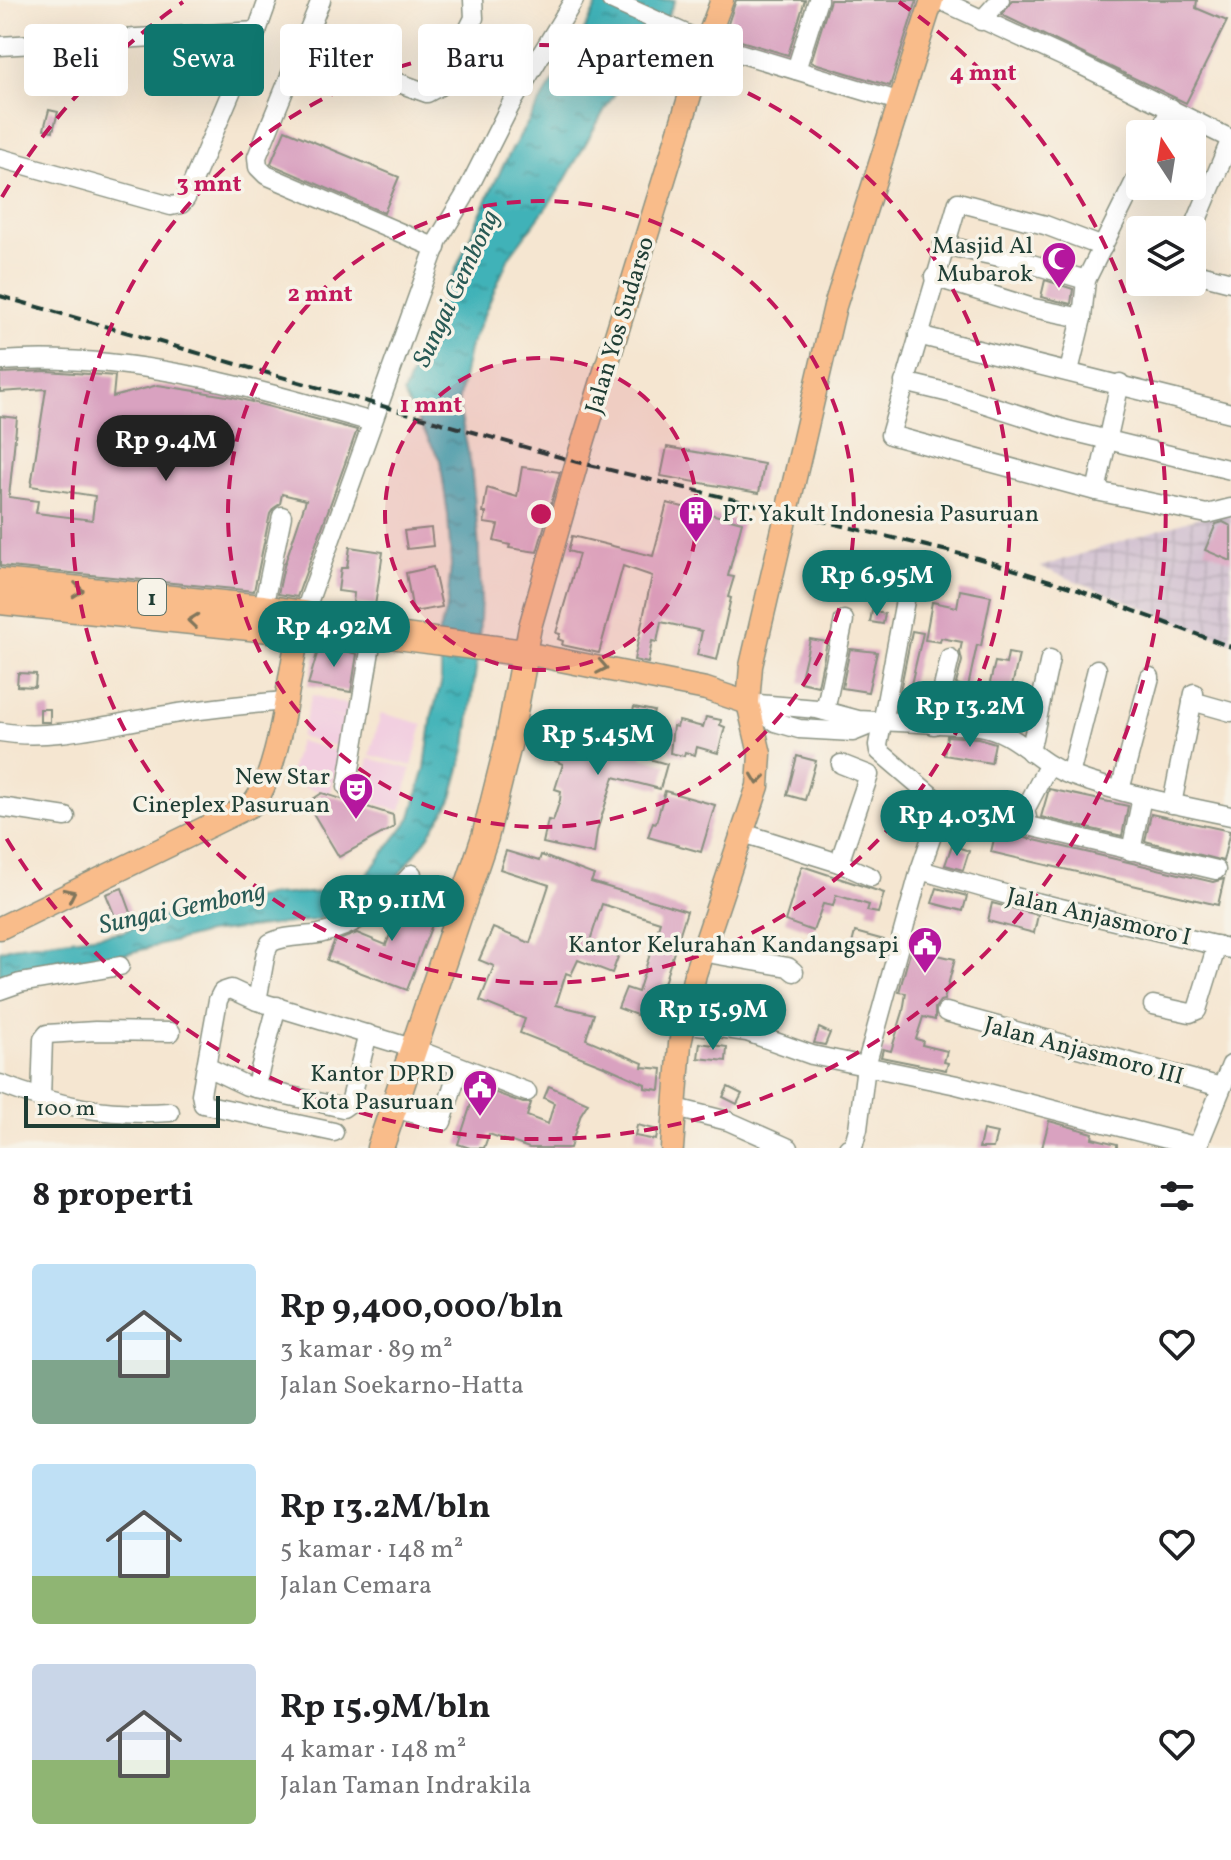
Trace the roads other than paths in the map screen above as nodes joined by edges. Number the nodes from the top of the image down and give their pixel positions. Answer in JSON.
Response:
{"nodes":[{"id":1,"x":268,"y":0,"type":"edge"},
{"id":2,"x":321,"y":0,"type":"edge"},
{"id":3,"x":473,"y":0,"type":"edge"},
{"id":4,"x":574,"y":0,"type":"edge"},
{"id":5,"x":611,"y":0,"type":"edge"},
{"id":6,"x":722,"y":0,"type":"edge"},
{"id":7,"x":818,"y":0,"type":"edge"},
{"id":8,"x":932,"y":0,"type":"edge"},
{"id":9,"x":940,"y":0,"type":"edge"},
{"id":10,"x":1000,"y":0,"type":"edge"},
{"id":11,"x":981,"y":21,"type":"junction"},
{"id":12,"x":259,"y":24,"type":"edge"},
{"id":13,"x":312,"y":24,"type":"edge"},
{"id":14,"x":661,"y":24,"type":"edge"},
{"id":15,"x":713,"y":24,"type":"edge"},
{"id":16,"x":144,"y":38,"type":"edge"},
{"id":17,"x":0,"y":46,"type":"edge"},
{"id":18,"x":743,"y":54,"type":"edge"},
{"id":19,"x":796,"y":70,"type":"junction"},
{"id":20,"x":402,"y":85,"type":"edge"},
{"id":21,"x":229,"y":96,"type":"edge"},
{"id":22,"x":282,"y":96,"type":"edge"},
{"id":23,"x":690,"y":96,"type":"edge"},
{"id":24,"x":898,"y":101,"type":"junction"},
{"id":25,"x":1171,"y":108,"type":"junction"},
{"id":26,"x":1165,"y":120,"type":"edge"},
{"id":27,"x":1231,"y":139,"type":"edge"},
{"id":28,"x":0,"y":158,"type":"edge"},
{"id":29,"x":1126,"y":199,"type":"edge"},
{"id":30,"x":1199,"y":216,"type":"edge"},
{"id":31,"x":943,"y":245,"type":"junction"},
{"id":32,"x":436,"y":248,"type":"junction"},
{"id":33,"x":1099,"y":253,"type":"junction"},
{"id":34,"x":1206,"y":276,"type":"edge"},
{"id":35,"x":934,"y":277,"type":"junction"},
{"id":36,"x":1086,"y":280,"type":"junction"},
{"id":37,"x":1231,"y":282,"type":"edge"},
{"id":38,"x":1082,"y":318,"type":"junction"},
{"id":39,"x":918,"y":335,"type":"junction"},
{"id":40,"x":0,"y":361,"type":"edge"},
{"id":41,"x":1069,"y":371,"type":"junction"},
{"id":42,"x":904,"y":382,"type":"junction"},
{"id":43,"x":1120,"y":383,"type":"junction"},
{"id":44,"x":1231,"y":413,"type":"edge"},
{"id":45,"x":372,"y":422,"type":"junction"},
{"id":46,"x":1105,"y":439,"type":"junction"},
{"id":47,"x":1231,"y":470,"type":"edge"},
{"id":48,"x":1096,"y":491,"type":"junction"},
{"id":49,"x":1231,"y":508,"type":"edge"},
{"id":50,"x":282,"y":516,"type":"dead end"},
{"id":51,"x":0,"y":582,"type":"edge"},
{"id":52,"x":906,"y":595,"type":"dead end"},
{"id":53,"x":0,"y":601,"type":"edge"},
{"id":54,"x":263,"y":608,"type":"junction"},
{"id":55,"x":844,"y":620,"type":"dead end"},
{"id":56,"x":301,"y":623,"type":"junction"},
{"id":57,"x":373,"y":633,"type":"junction"},
{"id":58,"x":525,"y":653,"type":"junction"},
{"id":59,"x":950,"y":658,"type":"dead end"},
{"id":60,"x":1050,"y":659,"type":"dead end"},
{"id":61,"x":1097,"y":669,"type":"dead end"},
{"id":62,"x":1150,"y":677,"type":"dead end"},
{"id":63,"x":284,"y":701,"type":"junction"},
{"id":64,"x":748,"y":703,"type":"junction"},
{"id":65,"x":825,"y":711,"type":"junction"},
{"id":66,"x":1231,"y":712,"type":"edge"},
{"id":67,"x":880,"y":721,"type":"junction"},
{"id":68,"x":934,"y":725,"type":"junction"},
{"id":69,"x":0,"y":732,"type":"edge"},
{"id":70,"x":879,"y":751,"type":"junction"},
{"id":71,"x":1030,"y":752,"type":"junction"},
{"id":72,"x":841,"y":764,"type":"dead end"},
{"id":73,"x":1048,"y":766,"type":"junction"},
{"id":74,"x":869,"y":775,"type":"junction"},
{"id":75,"x":1070,"y":775,"type":"junction"},
{"id":76,"x":347,"y":787,"type":"dead end"},
{"id":77,"x":1120,"y":790,"type":"junction"},
{"id":78,"x":1142,"y":797,"type":"junction"},
{"id":79,"x":1172,"y":804,"type":"junction"},
{"id":80,"x":0,"y":807,"type":"edge"},
{"id":81,"x":1231,"y":816,"type":"edge"},
{"id":82,"x":66,"y":817,"type":"dead end"},
{"id":83,"x":743,"y":833,"type":"junction"},
{"id":84,"x":1131,"y":851,"type":"junction"},
{"id":85,"x":839,"y":863,"type":"junction"},
{"id":86,"x":920,"y":870,"type":"junction"},
{"id":87,"x":1216,"y":870,"type":"dead end"},
{"id":88,"x":412,"y":874,"type":"dead end"},
{"id":89,"x":871,"y":877,"type":"dead end"},
{"id":90,"x":0,"y":928,"type":"edge"},
{"id":91,"x":1224,"y":947,"type":"edge"},
{"id":92,"x":701,"y":952,"type":"junction"},
{"id":93,"x":120,"y":966,"type":"dead end"},
{"id":94,"x":794,"y":972,"type":"dead end"},
{"id":95,"x":0,"y":990,"type":"edge"},
{"id":96,"x":257,"y":1001,"type":"junction"},
{"id":97,"x":1153,"y":1005,"type":"dead end"},
{"id":98,"x":277,"y":1006,"type":"junction"},
{"id":99,"x":946,"y":1012,"type":"dead end"},
{"id":100,"x":684,"y":1023,"type":"junction"},
{"id":101,"x":171,"y":1032,"type":"dead end"},
{"id":102,"x":368,"y":1034,"type":"junction"},
{"id":103,"x":415,"y":1049,"type":"junction"},
{"id":104,"x":866,"y":1066,"type":"junction"},
{"id":105,"x":207,"y":1067,"type":"junction"},
{"id":106,"x":459,"y":1067,"type":"junction"},
{"id":107,"x":1228,"y":1073,"type":"edge"},
{"id":108,"x":0,"y":1084,"type":"edge"},
{"id":109,"x":255,"y":1088,"type":"junction"},
{"id":110,"x":527,"y":1092,"type":"dead end"},
{"id":111,"x":41,"y":1098,"type":"junction"},
{"id":112,"x":395,"y":1108,"type":"junction"},
{"id":113,"x":676,"y":1108,"type":"junction"},
{"id":114,"x":170,"y":1112,"type":"dead end"},
{"id":115,"x":334,"y":1132,"type":"dead end"},
{"id":116,"x":386,"y":1146,"type":"edge"},
{"id":117,"x":672,"y":1148,"type":"edge"},
{"id":118,"x":789,"y":1148,"type":"edge"},
{"id":119,"x":851,"y":1148,"type":"edge"},
{"id":120,"x":1198,"y":1148,"type":"edge"}],
"edges":[{"from":1,"to":12,"type":"street"},
{"from":2,"to":13,"type":"street"},
{"from":3,"to":20,"type":"street"},
{"from":4,"to":32,"type":"street"},
{"from":5,"to":14,"type":"street"},
{"from":6,"to":15,"type":"main road","name":"Jalan Yos Sudarso"},
{"from":7,"to":19,"type":"street"},
{"from":8,"to":24,"type":"main road"},
{"from":9,"to":11,"type":"street"},
{"from":10,"to":11,"type":"street"},
{"from":11,"to":25,"type":"street"},
{"from":16,"to":17,"type":"street"},
{"from":18,"to":19,"type":"street"},
{"from":19,"to":24,"type":"street"},
{"from":21,"to":28,"type":"street"},
{"from":22,"to":32,"type":"street"},
{"from":23,"to":58,"type":"main road","name":"Jalan Yos Sudarso"},
{"from":24,"to":64,"type":"main road"},
{"from":25,"to":26,"type":"street"},
{"from":25,"to":27,"type":"street"},
{"from":27,"to":30,"type":"street"},
{"from":29,"to":33,"type":"street"},
{"from":31,"to":33,"type":"street"},
{"from":31,"to":35,"type":"street"},
{"from":31,"to":36,"type":"street"},
{"from":32,"to":45,"type":"street"},
{"from":33,"to":36,"type":"street"},
{"from":34,"to":37,"type":"street"},
{"from":35,"to":38,"type":"street"},
{"from":35,"to":39,"type":"street"},
{"from":36,"to":38,"type":"street"},
{"from":38,"to":41,"type":"street"},
{"from":39,"to":41,"type":"street"},
{"from":39,"to":42,"type":"street"},
{"from":40,"to":45,"type":"street"},
{"from":41,"to":43,"type":"street"},
{"from":42,"to":46,"type":"street"},
{"from":42,"to":48,"type":"street"},
{"from":43,"to":44,"type":"street"},
{"from":43,"to":46,"type":"street"},
{"from":45,"to":56,"type":"street"},
{"from":46,"to":47,"type":"street"},
{"from":46,"to":48,"type":"street"},
{"from":48,"to":49,"type":"street"},
{"from":50,"to":54,"type":"street"},
{"from":51,"to":54,"type":"highway","number":"1","one_way":true},
{"from":52,"to":67,"type":"street"},
{"from":56,"to":53,"type":"highway","number":"1","one_way":true},
{"from":54,"to":56,"type":"highway","number":"1"},
{"from":55,"to":65,"type":"street"},
{"from":56,"to":57,"type":"highway","number":"1"},
{"from":56,"to":63,"type":"main road"},
{"from":57,"to":58,"type":"highway","number":"1"},
{"from":57,"to":76,"type":"street"},
{"from":58,"to":64,"type":"main road","number":"1","one_way":true},
{"from":58,"to":103,"type":"highway"},
{"from":59,"to":68,"type":"street"},
{"from":60,"to":71,"type":"street"},
{"from":61,"to":75,"type":"street"},
{"from":62,"to":77,"type":"street"},
{"from":63,"to":69,"type":"street"},
{"from":90,"to":63,"type":"main road","one_way":true},
{"from":64,"to":65,"type":"street"},
{"from":64,"to":67,"type":"street"},
{"from":64,"to":83,"type":"main road","one_way":true},
{"from":65,"to":67,"type":"street"},
{"from":66,"to":79,"type":"street"},
{"from":67,"to":68,"type":"street"},
{"from":67,"to":70,"type":"street"},
{"from":68,"to":71,"type":"street"},
{"from":70,"to":74,"type":"street"},
{"from":70,"to":86,"type":"street"},
{"from":71,"to":73,"type":"street"},
{"from":72,"to":74,"type":"street"},
{"from":73,"to":75,"type":"street"},
{"from":73,"to":84,"type":"street"},
{"from":74,"to":85,"type":"street"},
{"from":75,"to":77,"type":"street"},
{"from":77,"to":78,"type":"street"},
{"from":78,"to":79,"type":"street"},
{"from":78,"to":84,"type":"street"},
{"from":79,"to":81,"type":"street"},
{"from":80,"to":82,"type":"street"},
{"from":83,"to":85,"type":"street"},
{"from":83,"to":92,"type":"main road"},
{"from":84,"to":87,"type":"street"},
{"from":85,"to":89,"type":"street"},
{"from":86,"to":91,"type":"street","name":"Jalan Anjasmoro I"},
{"from":86,"to":104,"type":"street"},
{"from":88,"to":96,"type":"street"},
{"from":91,"to":97,"type":"street"},
{"from":92,"to":94,"type":"street"},
{"from":92,"to":100,"type":"main road"},
{"from":93,"to":95,"type":"street"},
{"from":96,"to":98,"type":"street"},
{"from":96,"to":105,"type":"street"},
{"from":98,"to":102,"type":"street"},
{"from":98,"to":109,"type":"street"},
{"from":99,"to":107,"type":"street","name":"Jalan Anjasmoro III"},
{"from":100,"to":104,"type":"street"},
{"from":100,"to":113,"type":"main road"},
{"from":101,"to":111,"type":"street"},
{"from":102,"to":103,"type":"street"},
{"from":102,"to":109,"type":"street"},
{"from":103,"to":106,"type":"street"},
{"from":103,"to":112,"type":"highway"},
{"from":104,"to":119,"type":"street"},
{"from":104,"to":120,"type":"street"},
{"from":105,"to":109,"type":"street"},
{"from":105,"to":115,"type":"street"},
{"from":106,"to":110,"type":"street"},
{"from":106,"to":112,"type":"street"},
{"from":107,"to":120,"type":"street"},
{"from":108,"to":111,"type":"street"},
{"from":111,"to":114,"type":"street"},
{"from":112,"to":116,"type":"highway"},
{"from":113,"to":117,"type":"main road"},
{"from":113,"to":118,"type":"street"}]}
